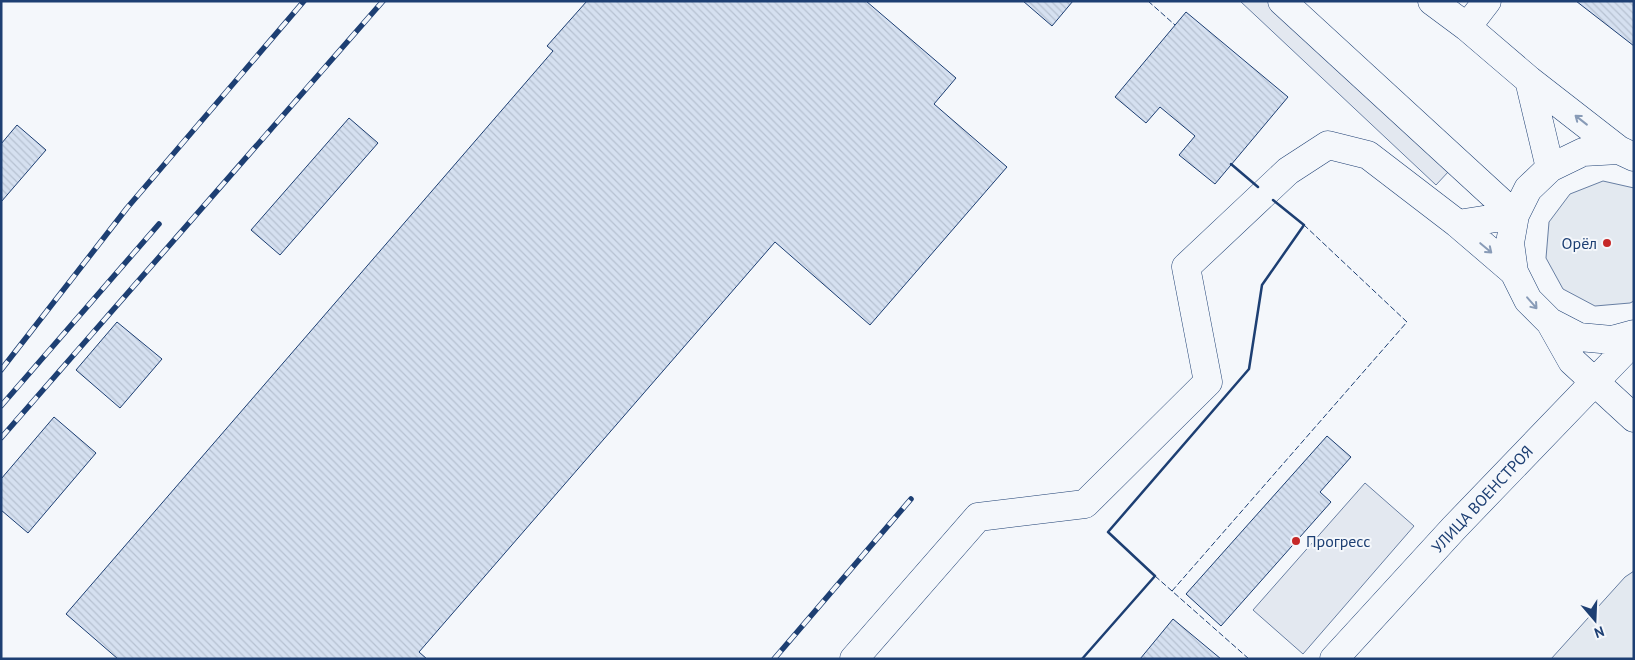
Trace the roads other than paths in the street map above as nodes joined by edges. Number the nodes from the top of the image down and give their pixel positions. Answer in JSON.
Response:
{"nodes":[{"id":1,"x":1282,"y":1,"type":"edge"},
{"id":2,"x":1432,"y":1,"type":"edge"},
{"id":3,"x":1488,"y":1,"type":"edge"},
{"id":4,"x":1467,"y":28,"type":"junction"},
{"id":5,"x":1529,"y":80,"type":"junction"},
{"id":6,"x":1626,"y":154,"type":"edge"},
{"id":7,"x":1550,"y":168,"type":"junction"},
{"id":8,"x":1514,"y":216,"type":"junction"},
{"id":9,"x":1458,"y":224,"type":"junction"},
{"id":10,"x":1514,"y":272,"type":"junction"},
{"id":11,"x":1550,"y":322,"type":"junction"},
{"id":12,"x":1633,"y":341,"type":"edge"},
{"id":13,"x":1593,"y":382,"type":"junction"},
{"id":14,"x":1634,"y":418,"type":"edge"},
{"id":15,"x":854,"y":659,"type":"edge"},
{"id":16,"x":1334,"y":659,"type":"edge"}],
"edges":[{"from":1,"to":8,"type":"street"},
{"from":2,"to":4,"type":"street"},
{"from":3,"to":4,"type":"street"},
{"from":4,"to":5,"type":"street"},
{"from":6,"to":5,"type":"street","one_way":true},
{"from":5,"to":7,"type":"street"},
{"from":6,"to":7,"type":"street"},
{"from":7,"to":8,"type":"street"},
{"from":8,"to":9,"type":"street"},
{"from":8,"to":10,"type":"street"},
{"from":9,"to":10,"type":"street","one_way":true},
{"from":9,"to":15,"type":"street"},
{"from":10,"to":11,"type":"street","one_way":true},
{"from":11,"to":12,"type":"street"},
{"from":11,"to":13,"type":"street"},
{"from":12,"to":13,"type":"street","name":"УЛИЦА ВОЕНСТРОЯ"},
{"from":13,"to":14,"type":"street"},
{"from":13,"to":16,"type":"street","name":"УЛИЦА ВОЕНСТРОЯ"}]}
